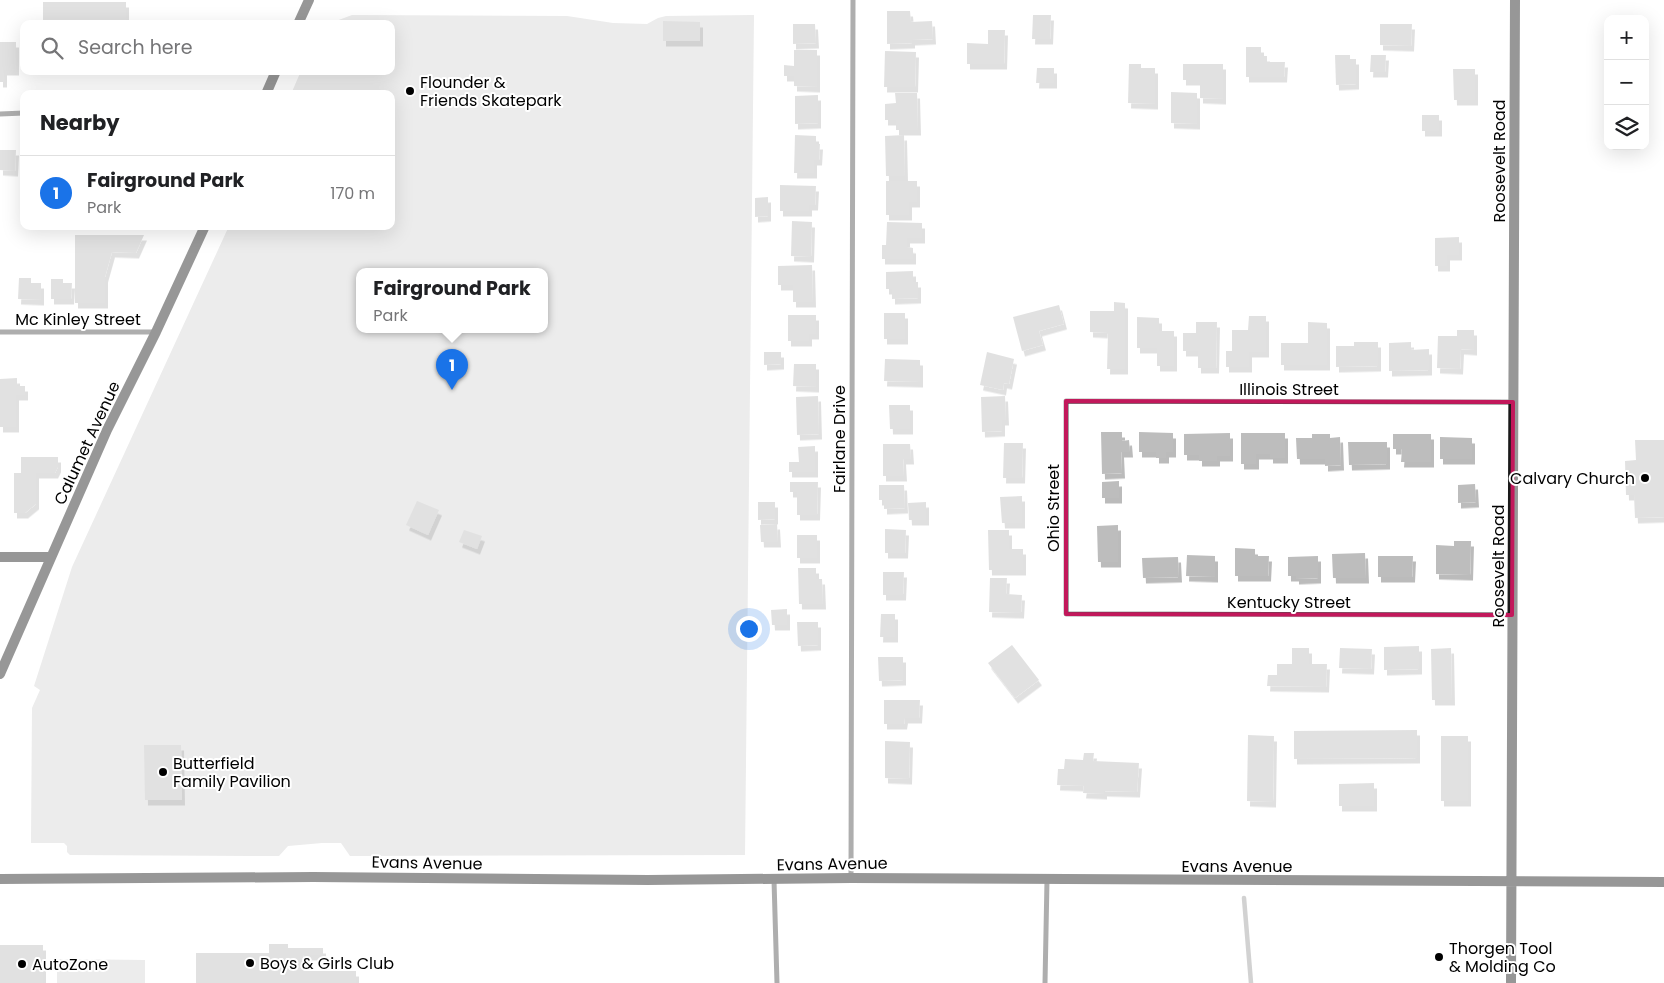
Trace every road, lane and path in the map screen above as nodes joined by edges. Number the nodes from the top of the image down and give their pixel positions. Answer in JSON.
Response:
{"nodes":[{"id":1,"x":309,"y":0,"type":"edge"},
{"id":2,"x":853,"y":0,"type":"edge"},
{"id":3,"x":1514,"y":0,"type":"edge"},
{"id":4,"x":300,"y":20,"type":"edge"},
{"id":5,"x":274,"y":75,"type":"edge"},
{"id":6,"x":268,"y":90,"type":"edge"},
{"id":7,"x":20,"y":113,"type":"edge"},
{"id":8,"x":0,"y":114,"type":"edge"},
{"id":9,"x":203,"y":230,"type":"edge"},
{"id":10,"x":0,"y":332,"type":"edge"},
{"id":11,"x":156,"y":332,"type":"junction"},
{"id":12,"x":1066,"y":401,"type":"joint"},
{"id":13,"x":1513,"y":402,"type":"junction"},
{"id":14,"x":0,"y":557,"type":"edge"},
{"id":15,"x":51,"y":557,"type":"junction"},
{"id":16,"x":1066,"y":614,"type":"joint"},
{"id":17,"x":1512,"y":615,"type":"junction"},
{"id":18,"x":0,"y":674,"type":"edge"},
{"id":19,"x":851,"y":878,"type":"junction"},
{"id":20,"x":0,"y":879,"type":"edge"},
{"id":21,"x":774,"y":880,"type":"junction"},
{"id":22,"x":1047,"y":880,"type":"junction"},
{"id":23,"x":1511,"y":882,"type":"junction"},
{"id":24,"x":1664,"y":882,"type":"edge"},
{"id":25,"x":776,"y":983,"type":"edge"},
{"id":26,"x":1045,"y":983,"type":"edge"},
{"id":27,"x":1511,"y":983,"type":"edge"}],
"edges":[{"from":1,"to":4,"type":"street"},
{"from":2,"to":19,"type":"street","name":"Fairlane Drive"},
{"from":3,"to":13,"type":"street","name":"Roosevelt Road"},
{"from":5,"to":6,"type":"street"},
{"from":7,"to":8,"type":"street"},
{"from":9,"to":11,"type":"street","name":"Calumet Avenue"},
{"from":10,"to":11,"type":"street","name":"Mc Kinley Street"},
{"from":11,"to":15,"type":"street","name":"Calumet Avenue"},
{"from":12,"to":13,"type":"street","name":"Illinois Street"},
{"from":12,"to":16,"type":"street","name":"Ohio Street"},
{"from":13,"to":17,"type":"street","name":"Roosevelt Road"},
{"from":14,"to":15,"type":"street"},
{"from":15,"to":18,"type":"street","name":"Calumet Avenue"},
{"from":16,"to":17,"type":"street","name":"Kentucky Street"},
{"from":17,"to":23,"type":"street","name":"Roosevelt Road"},
{"from":19,"to":21,"type":"street","name":"Evans Avenue"},
{"from":19,"to":22,"type":"street","name":"Evans Avenue"},
{"from":20,"to":21,"type":"street","name":"Evans Avenue"},
{"from":21,"to":25,"type":"street"},
{"from":22,"to":23,"type":"street","name":"Evans Avenue"},
{"from":22,"to":26,"type":"street"},
{"from":23,"to":24,"type":"street","name":"Evans Avenue"},
{"from":23,"to":27,"type":"street","name":"Roosevelt Road"}]}
